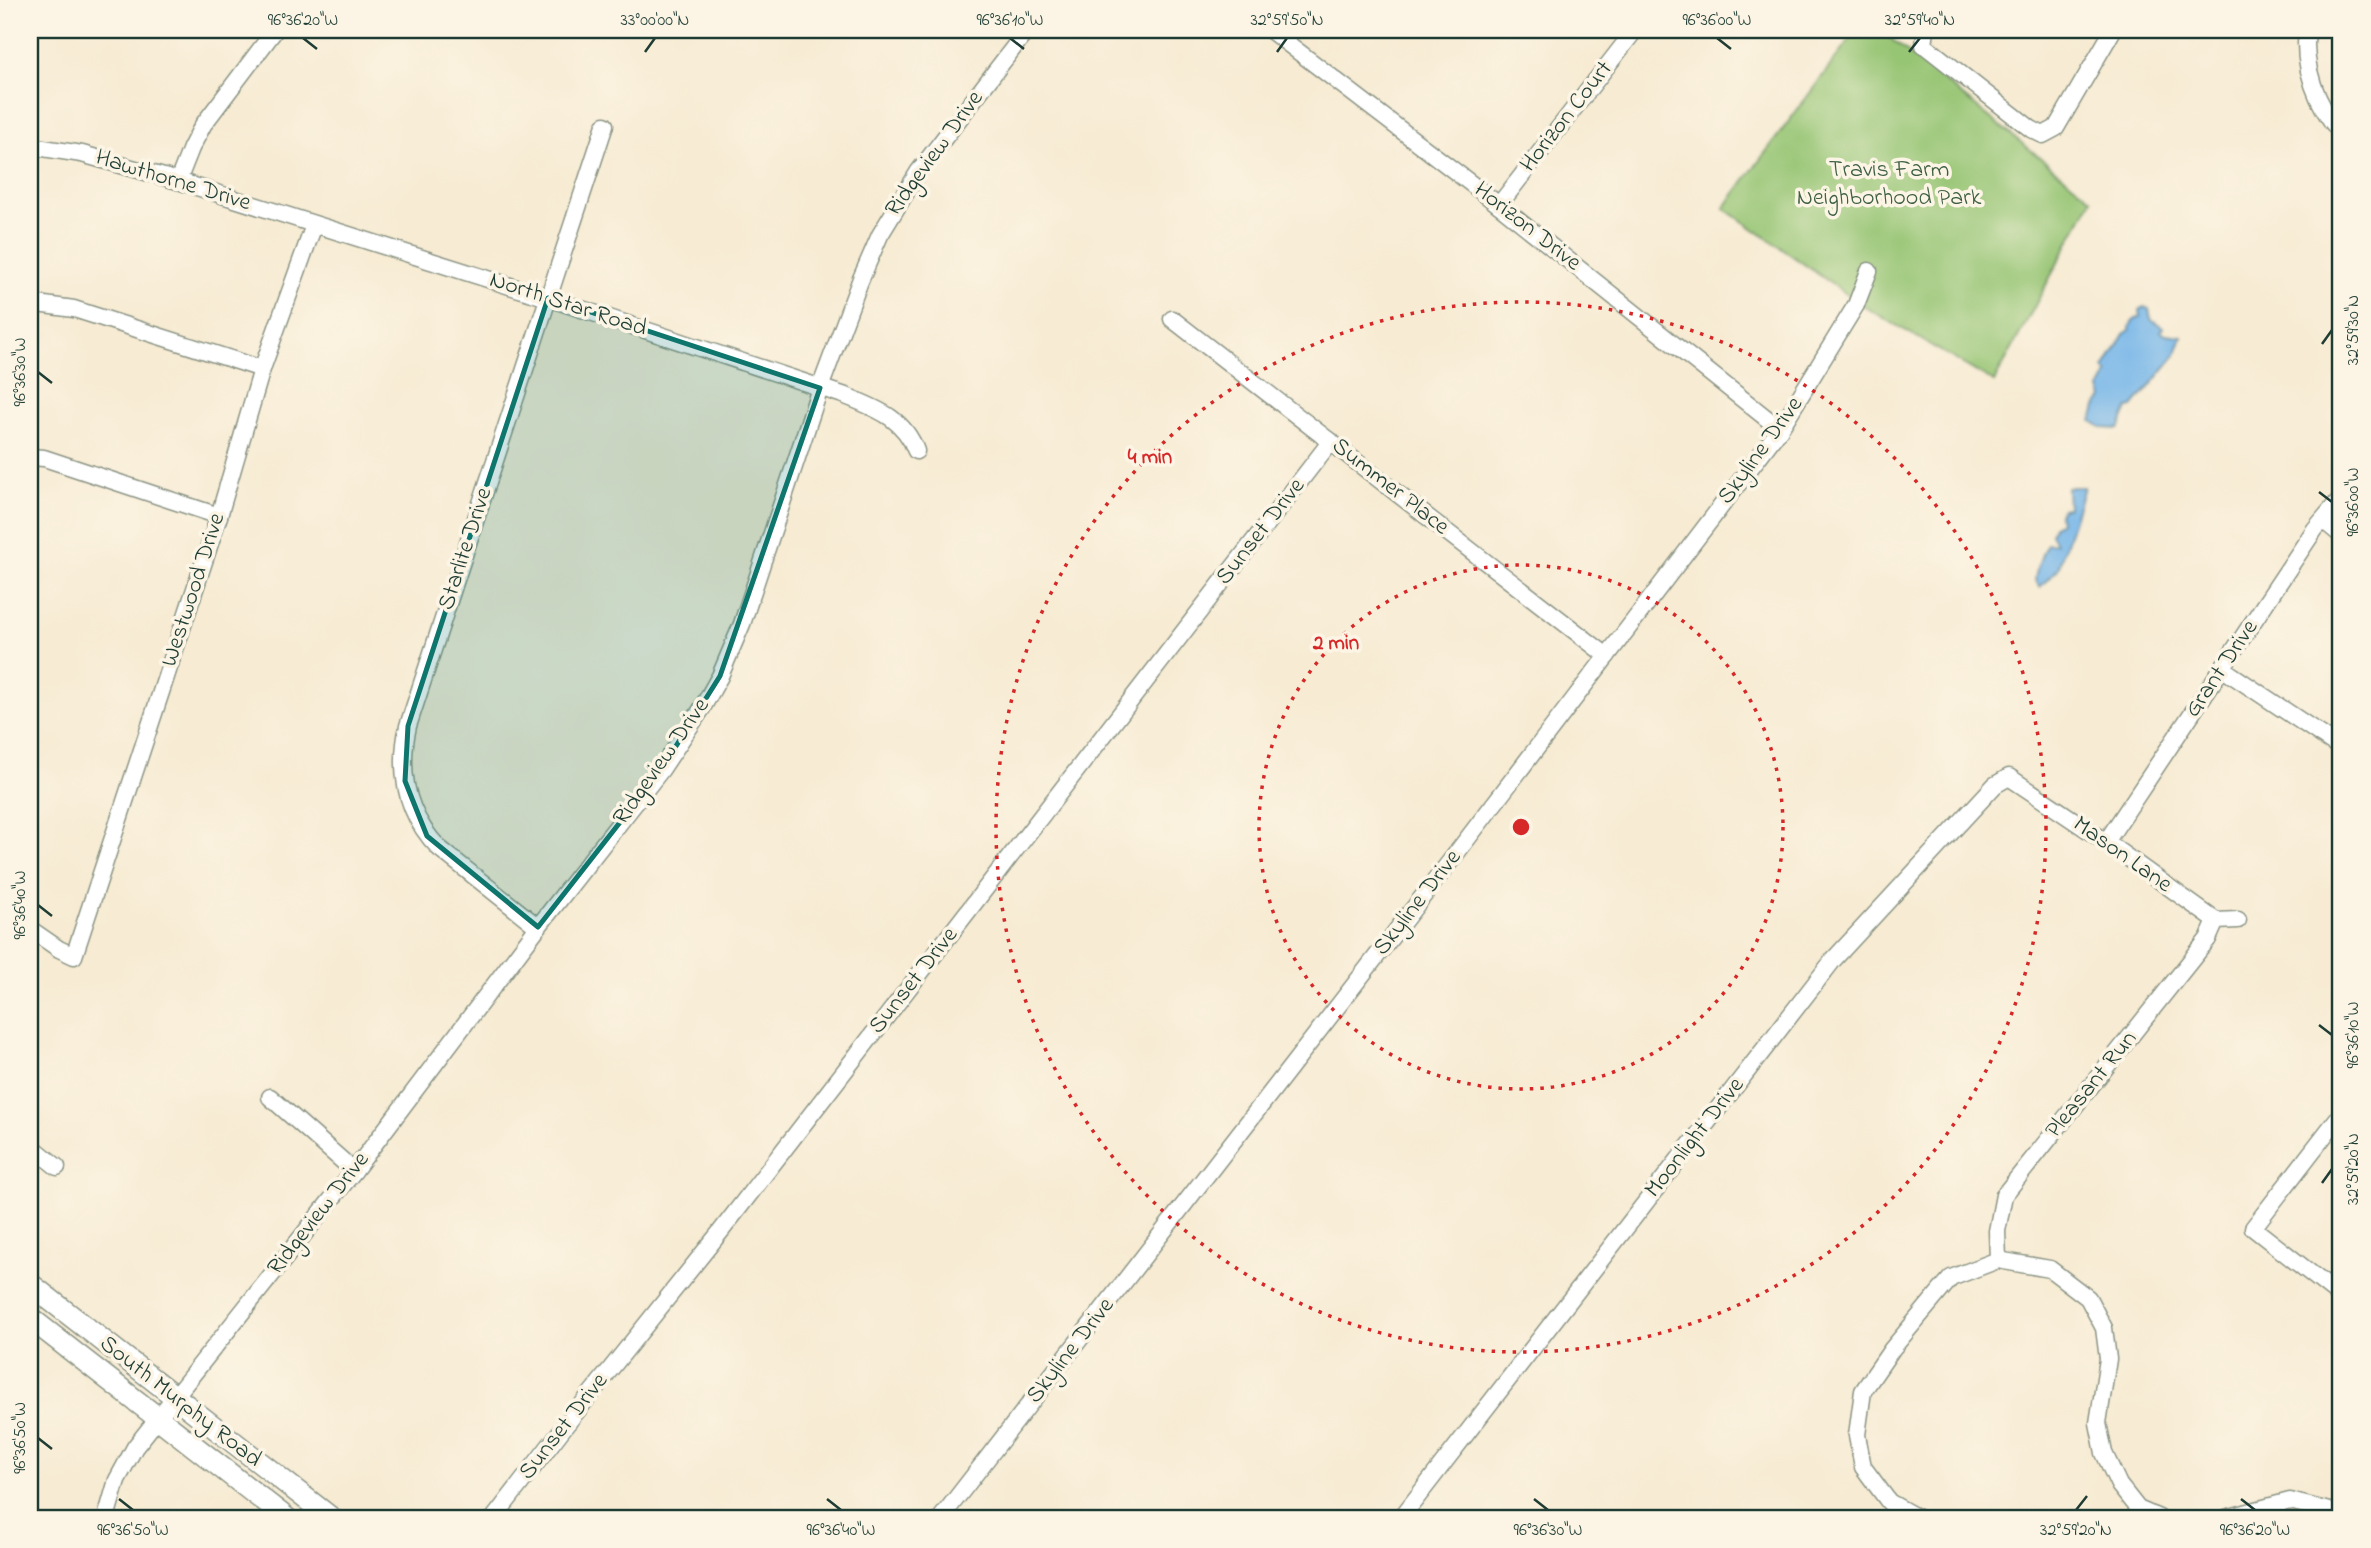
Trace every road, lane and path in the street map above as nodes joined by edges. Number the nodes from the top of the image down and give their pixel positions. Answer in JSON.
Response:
{"nodes":[{"id":1,"x":275,"y":30,"type":"edge"},
{"id":2,"x":1027,"y":30,"type":"edge"},
{"id":3,"x":1270,"y":30,"type":"edge"},
{"id":4,"x":1635,"y":30,"type":"edge"},
{"id":5,"x":2112,"y":30,"type":"edge"},
{"id":6,"x":2307,"y":30,"type":"edge"},
{"id":7,"x":1925,"y":37,"type":"edge"},
{"id":8,"x":605,"y":125,"type":"dead end"},
{"id":9,"x":2341,"y":133,"type":"edge"},
{"id":10,"x":30,"y":151,"type":"edge"},
{"id":11,"x":178,"y":181,"type":"junction"},
{"id":12,"x":1499,"y":205,"type":"junction"},
{"id":13,"x":314,"y":225,"type":"junction"},
{"id":14,"x":1869,"y":271,"type":"dead end"},
{"id":15,"x":548,"y":298,"type":"junction"},
{"id":16,"x":30,"y":303,"type":"edge"},
{"id":17,"x":1172,"y":319,"type":"dead end"},
{"id":18,"x":262,"y":369,"type":"junction"},
{"id":19,"x":820,"y":388,"type":"junction"},
{"id":20,"x":1780,"y":429,"type":"junction"},
{"id":21,"x":1331,"y":442,"type":"junction"},
{"id":22,"x":916,"y":451,"type":"dead end"},
{"id":23,"x":30,"y":457,"type":"edge"},
{"id":24,"x":2341,"y":498,"type":"edge"},
{"id":25,"x":219,"y":516,"type":"junction"},
{"id":26,"x":2323,"y":520,"type":"junction"},
{"id":27,"x":2341,"y":535,"type":"edge"},
{"id":28,"x":1607,"y":656,"type":"junction"},
{"id":29,"x":2223,"y":669,"type":"junction"},
{"id":30,"x":2341,"y":748,"type":"edge"},
{"id":31,"x":2009,"y":777,"type":"joint"},
{"id":32,"x":2106,"y":842,"type":"junction"},
{"id":33,"x":2238,"y":920,"type":"dead end"},
{"id":34,"x":2216,"y":921,"type":"junction"},
{"id":35,"x":538,"y":927,"type":"junction"},
{"id":36,"x":30,"y":929,"type":"edge"},
{"id":37,"x":270,"y":1097,"type":"dead end"},
{"id":38,"x":2341,"y":1114,"type":"edge"},
{"id":39,"x":30,"y":1145,"type":"edge"},
{"id":40,"x":57,"y":1167,"type":"dead end"},
{"id":41,"x":354,"y":1171,"type":"junction"},
{"id":42,"x":1998,"y":1259,"type":"junction"},
{"id":43,"x":30,"y":1284,"type":"edge"},
{"id":44,"x":2341,"y":1297,"type":"edge"},
{"id":45,"x":30,"y":1318,"type":"edge"},
{"id":46,"x":174,"y":1397,"type":"junction"},
{"id":47,"x":158,"y":1418,"type":"junction"},
{"id":48,"x":106,"y":1518,"type":"edge"},
{"id":49,"x":286,"y":1518,"type":"edge"},
{"id":50,"x":331,"y":1518,"type":"edge"},
{"id":51,"x":494,"y":1518,"type":"edge"},
{"id":52,"x":941,"y":1518,"type":"edge"},
{"id":53,"x":1401,"y":1518,"type":"edge"},
{"id":54,"x":1918,"y":1518,"type":"edge"},
{"id":55,"x":2159,"y":1518,"type":"edge"},
{"id":56,"x":2226,"y":1518,"type":"edge"},
{"id":57,"x":2340,"y":1518,"type":"edge"}],
"edges":[{"from":1,"to":11,"type":"street"},
{"from":2,"to":19,"type":"street","name":"Ridgeview Drive"},
{"from":3,"to":12,"type":"street","name":"Horizon Drive"},
{"from":4,"to":12,"type":"street","name":"Horizon Court"},
{"from":5,"to":7,"type":"street"},
{"from":6,"to":9,"type":"street"},
{"from":8,"to":15,"type":"street","name":"Starlite Drive"},
{"from":10,"to":11,"type":"street","name":"Hawthorne Drive"},
{"from":11,"to":13,"type":"street","name":"Hawthorne Drive"},
{"from":12,"to":20,"type":"street","name":"Horizon Drive"},
{"from":13,"to":15,"type":"street","name":"North Star Road"},
{"from":13,"to":18,"type":"street","name":"Westwood Drive"},
{"from":14,"to":20,"type":"street","name":"Skyline Drive"},
{"from":15,"to":19,"type":"street","name":"North Star Road"},
{"from":15,"to":35,"type":"street","name":"Starlite Drive"},
{"from":16,"to":18,"type":"street"},
{"from":17,"to":21,"type":"street","name":"Summer Place"},
{"from":18,"to":25,"type":"street","name":"Westwood Drive"},
{"from":19,"to":22,"type":"street","name":"North Star Road"},
{"from":19,"to":35,"type":"street","name":"Ridgeview Drive"},
{"from":20,"to":28,"type":"street","name":"Skyline Drive"},
{"from":21,"to":28,"type":"street","name":"Summer Place"},
{"from":21,"to":51,"type":"street","name":"Sunset Drive"},
{"from":23,"to":25,"type":"street"},
{"from":24,"to":26,"type":"street","name":"Grant Drive"},
{"from":25,"to":36,"type":"street","name":"Westwood Drive"},
{"from":26,"to":27,"type":"street"},
{"from":26,"to":29,"type":"street","name":"Grant Drive"},
{"from":28,"to":52,"type":"street","name":"Skyline Drive"},
{"from":29,"to":30,"type":"street"},
{"from":29,"to":32,"type":"street","name":"Grant Drive"},
{"from":31,"to":32,"type":"street","name":"Mason Lane"},
{"from":31,"to":53,"type":"street","name":"Moonlight Drive"},
{"from":32,"to":34,"type":"street","name":"Mason Lane"},
{"from":33,"to":34,"type":"street"},
{"from":34,"to":42,"type":"street","name":"Pleasant Run"},
{"from":35,"to":41,"type":"street","name":"Ridgeview Drive"},
{"from":37,"to":41,"type":"street"},
{"from":38,"to":44,"type":"street"},
{"from":39,"to":40,"type":"street"},
{"from":41,"to":46,"type":"street","name":"Ridgeview Drive"},
{"from":42,"to":54,"type":"street"},
{"from":42,"to":55,"type":"street"},
{"from":43,"to":46,"type":"main road","name":"South Murphy Road"},
{"from":45,"to":47,"type":"main road","name":"South Murphy Road"},
{"from":46,"to":47,"type":"street","name":"Ridgeview Drive"},
{"from":46,"to":50,"type":"main road","name":"South Murphy Road"},
{"from":47,"to":48,"type":"street","name":"Ridgeview Drive"},
{"from":47,"to":49,"type":"main road","name":"South Murphy Road"},
{"from":56,"to":57,"type":"street"}]}
